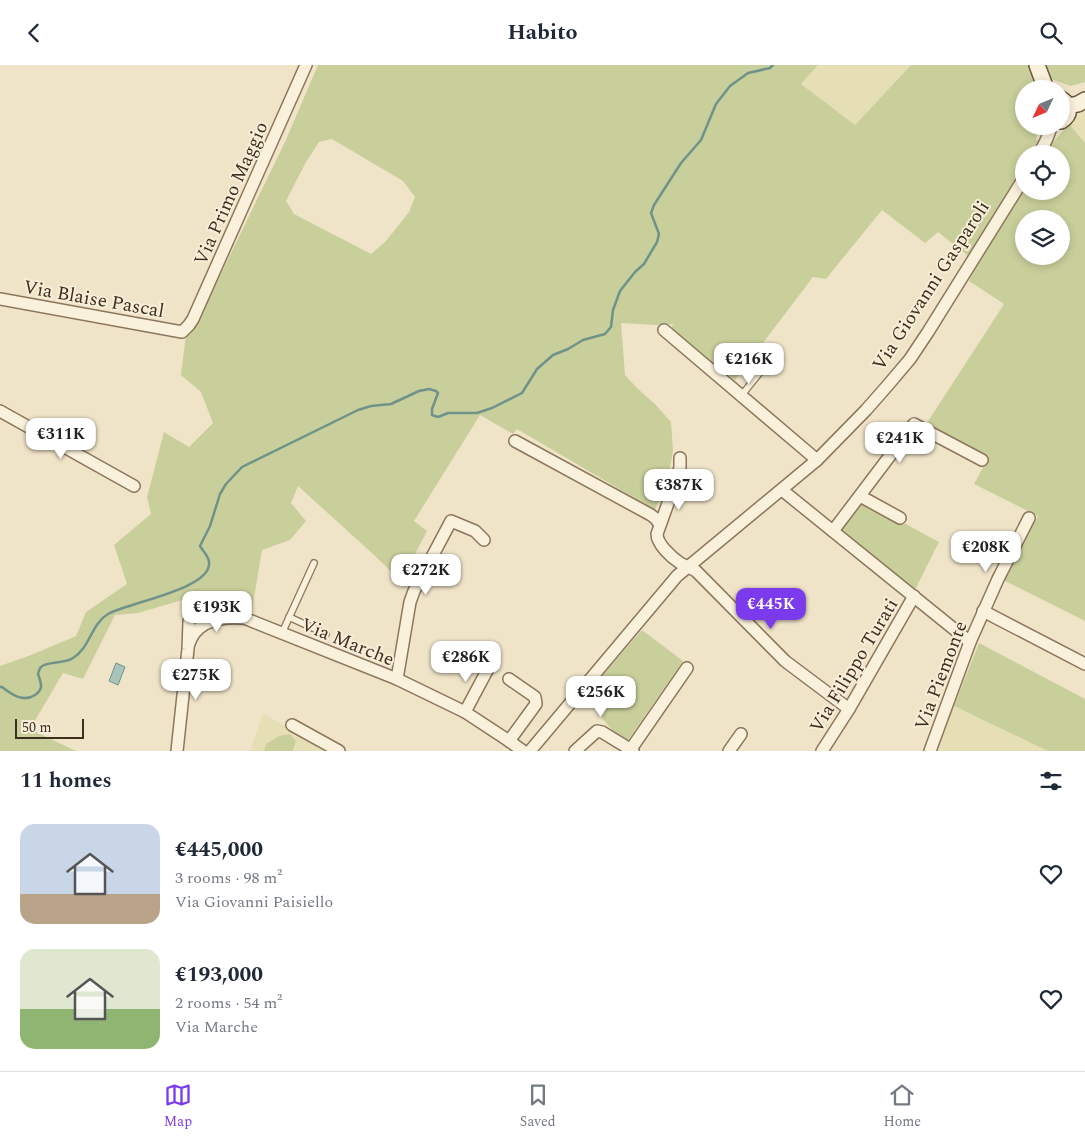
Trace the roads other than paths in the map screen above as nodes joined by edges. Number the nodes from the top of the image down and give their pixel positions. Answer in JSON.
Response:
{"nodes":[{"id":1,"x":306,"y":65,"type":"edge"},
{"id":2,"x":1037,"y":65,"type":"edge"},
{"id":3,"x":1043,"y":80,"type":"edge"},
{"id":4,"x":1085,"y":99,"type":"edge"},
{"id":5,"x":1070,"y":103,"type":"edge"},
{"id":6,"x":1015,"y":192,"type":"edge"},
{"id":7,"x":0,"y":299,"type":"edge"},
{"id":8,"x":664,"y":330,"type":"dead end"},
{"id":9,"x":182,"y":331,"type":"joint"},
{"id":10,"x":778,"y":351,"type":"dead end"},
{"id":11,"x":741,"y":396,"type":"junction"},
{"id":12,"x":0,"y":411,"type":"edge"},
{"id":13,"x":515,"y":441,"type":"dead end"},
{"id":14,"x":680,"y":458,"type":"dead end"},
{"id":15,"x":982,"y":460,"type":"dead end"},
{"id":16,"x":817,"y":461,"type":"junction"},
{"id":17,"x":134,"y":486,"type":"dead end"},
{"id":18,"x":782,"y":490,"type":"junction"},
{"id":19,"x":860,"y":496,"type":"junction"},
{"id":20,"x":900,"y":518,"type":"dead end"},
{"id":21,"x":1029,"y":519,"type":"dead end"},
{"id":22,"x":660,"y":525,"type":"junction"},
{"id":23,"x":833,"y":531,"type":"junction"},
{"id":24,"x":484,"y":539,"type":"dead end"},
{"id":25,"x":314,"y":563,"type":"dead end"},
{"id":26,"x":687,"y":567,"type":"junction"},
{"id":27,"x":914,"y":597,"type":"junction"},
{"id":28,"x":983,"y":611,"type":"junction"},
{"id":29,"x":289,"y":617,"type":"junction"},
{"id":30,"x":244,"y":618,"type":"junction"},
{"id":31,"x":282,"y":633,"type":"junction"},
{"id":32,"x":326,"y":634,"type":"dead end"},
{"id":33,"x":970,"y":642,"type":"junction"},
{"id":34,"x":188,"y":649,"type":"junction"},
{"id":35,"x":490,"y":665,"type":"dead end"},
{"id":36,"x":1085,"y":665,"type":"edge"},
{"id":37,"x":687,"y":668,"type":"dead end"},
{"id":38,"x":397,"y":679,"type":"junction"},
{"id":39,"x":509,"y":679,"type":"dead end"},
{"id":40,"x":849,"y":709,"type":"junction"},
{"id":41,"x":465,"y":713,"type":"junction"},
{"id":42,"x":292,"y":725,"type":"dead end"},
{"id":43,"x":741,"y":734,"type":"dead end"},
{"id":44,"x":509,"y":741,"type":"junction"},
{"id":45,"x":536,"y":749,"type":"edge"},
{"id":46,"x":632,"y":750,"type":"edge"},
{"id":47,"x":177,"y":751,"type":"edge"},
{"id":48,"x":338,"y":751,"type":"edge"},
{"id":49,"x":523,"y":751,"type":"edge"},
{"id":50,"x":575,"y":751,"type":"edge"},
{"id":51,"x":729,"y":751,"type":"edge"},
{"id":52,"x":822,"y":751,"type":"edge"},
{"id":53,"x":930,"y":751,"type":"edge"}],
"edges":[{"from":1,"to":9,"type":"street","name":"Via Primo Maggio"},
{"from":2,"to":3,"type":"street"},
{"from":4,"to":5,"type":"street"},
{"from":6,"to":16,"type":"street","name":"Via Giovanni Gasparoli"},
{"from":7,"to":9,"type":"street","name":"Via Blaise Pascal"},
{"from":8,"to":11,"type":"street"},
{"from":10,"to":11,"type":"lane"},
{"from":11,"to":16,"type":"street"},
{"from":12,"to":17,"type":"street"},
{"from":13,"to":22,"type":"street"},
{"from":14,"to":22,"type":"street"},
{"from":15,"to":19,"type":"street"},
{"from":16,"to":18,"type":"street","name":"Via Giovanni Gasparoli"},
{"from":18,"to":23,"type":"street"},
{"from":18,"to":26,"type":"street","name":"Via Giovanni Gasparoli"},
{"from":19,"to":20,"type":"street"},
{"from":19,"to":23,"type":"street"},
{"from":21,"to":28,"type":"street","name":"Via Piemonte"},
{"from":22,"to":26,"type":"street"},
{"from":23,"to":27,"type":"street"},
{"from":24,"to":38,"type":"street"},
{"from":25,"to":29,"type":"lane"},
{"from":26,"to":40,"type":"street"},
{"from":26,"to":45,"type":"street","name":"Via Giovanni Gasparoli"},
{"from":27,"to":33,"type":"street"},
{"from":27,"to":40,"type":"street","name":"Via Filippo Turati"},
{"from":28,"to":33,"type":"street","name":"Via Piemonte"},
{"from":28,"to":36,"type":"street","name":"Via Piemonte"},
{"from":29,"to":31,"type":"lane"},
{"from":29,"to":32,"type":"lane"},
{"from":30,"to":31,"type":"street","name":"Via Marche"},
{"from":30,"to":34,"type":"street","name":"Via Marche"},
{"from":30,"to":34,"type":"street","name":"Via Marche"},
{"from":31,"to":38,"type":"street","name":"Via Marche"},
{"from":33,"to":53,"type":"street","name":"Via Piemonte"},
{"from":34,"to":47,"type":"street"},
{"from":35,"to":41,"type":"street"},
{"from":37,"to":46,"type":"street"},
{"from":38,"to":41,"type":"street","name":"Via Marche"},
{"from":39,"to":44,"type":"street"},
{"from":40,"to":52,"type":"street","name":"Via Filippo Turati"},
{"from":41,"to":44,"type":"street","name":"Via Marche"},
{"from":42,"to":48,"type":"street"},
{"from":43,"to":51,"type":"street"},
{"from":44,"to":49,"type":"street","name":"Via Marche"},
{"from":46,"to":50,"type":"street"}]}
